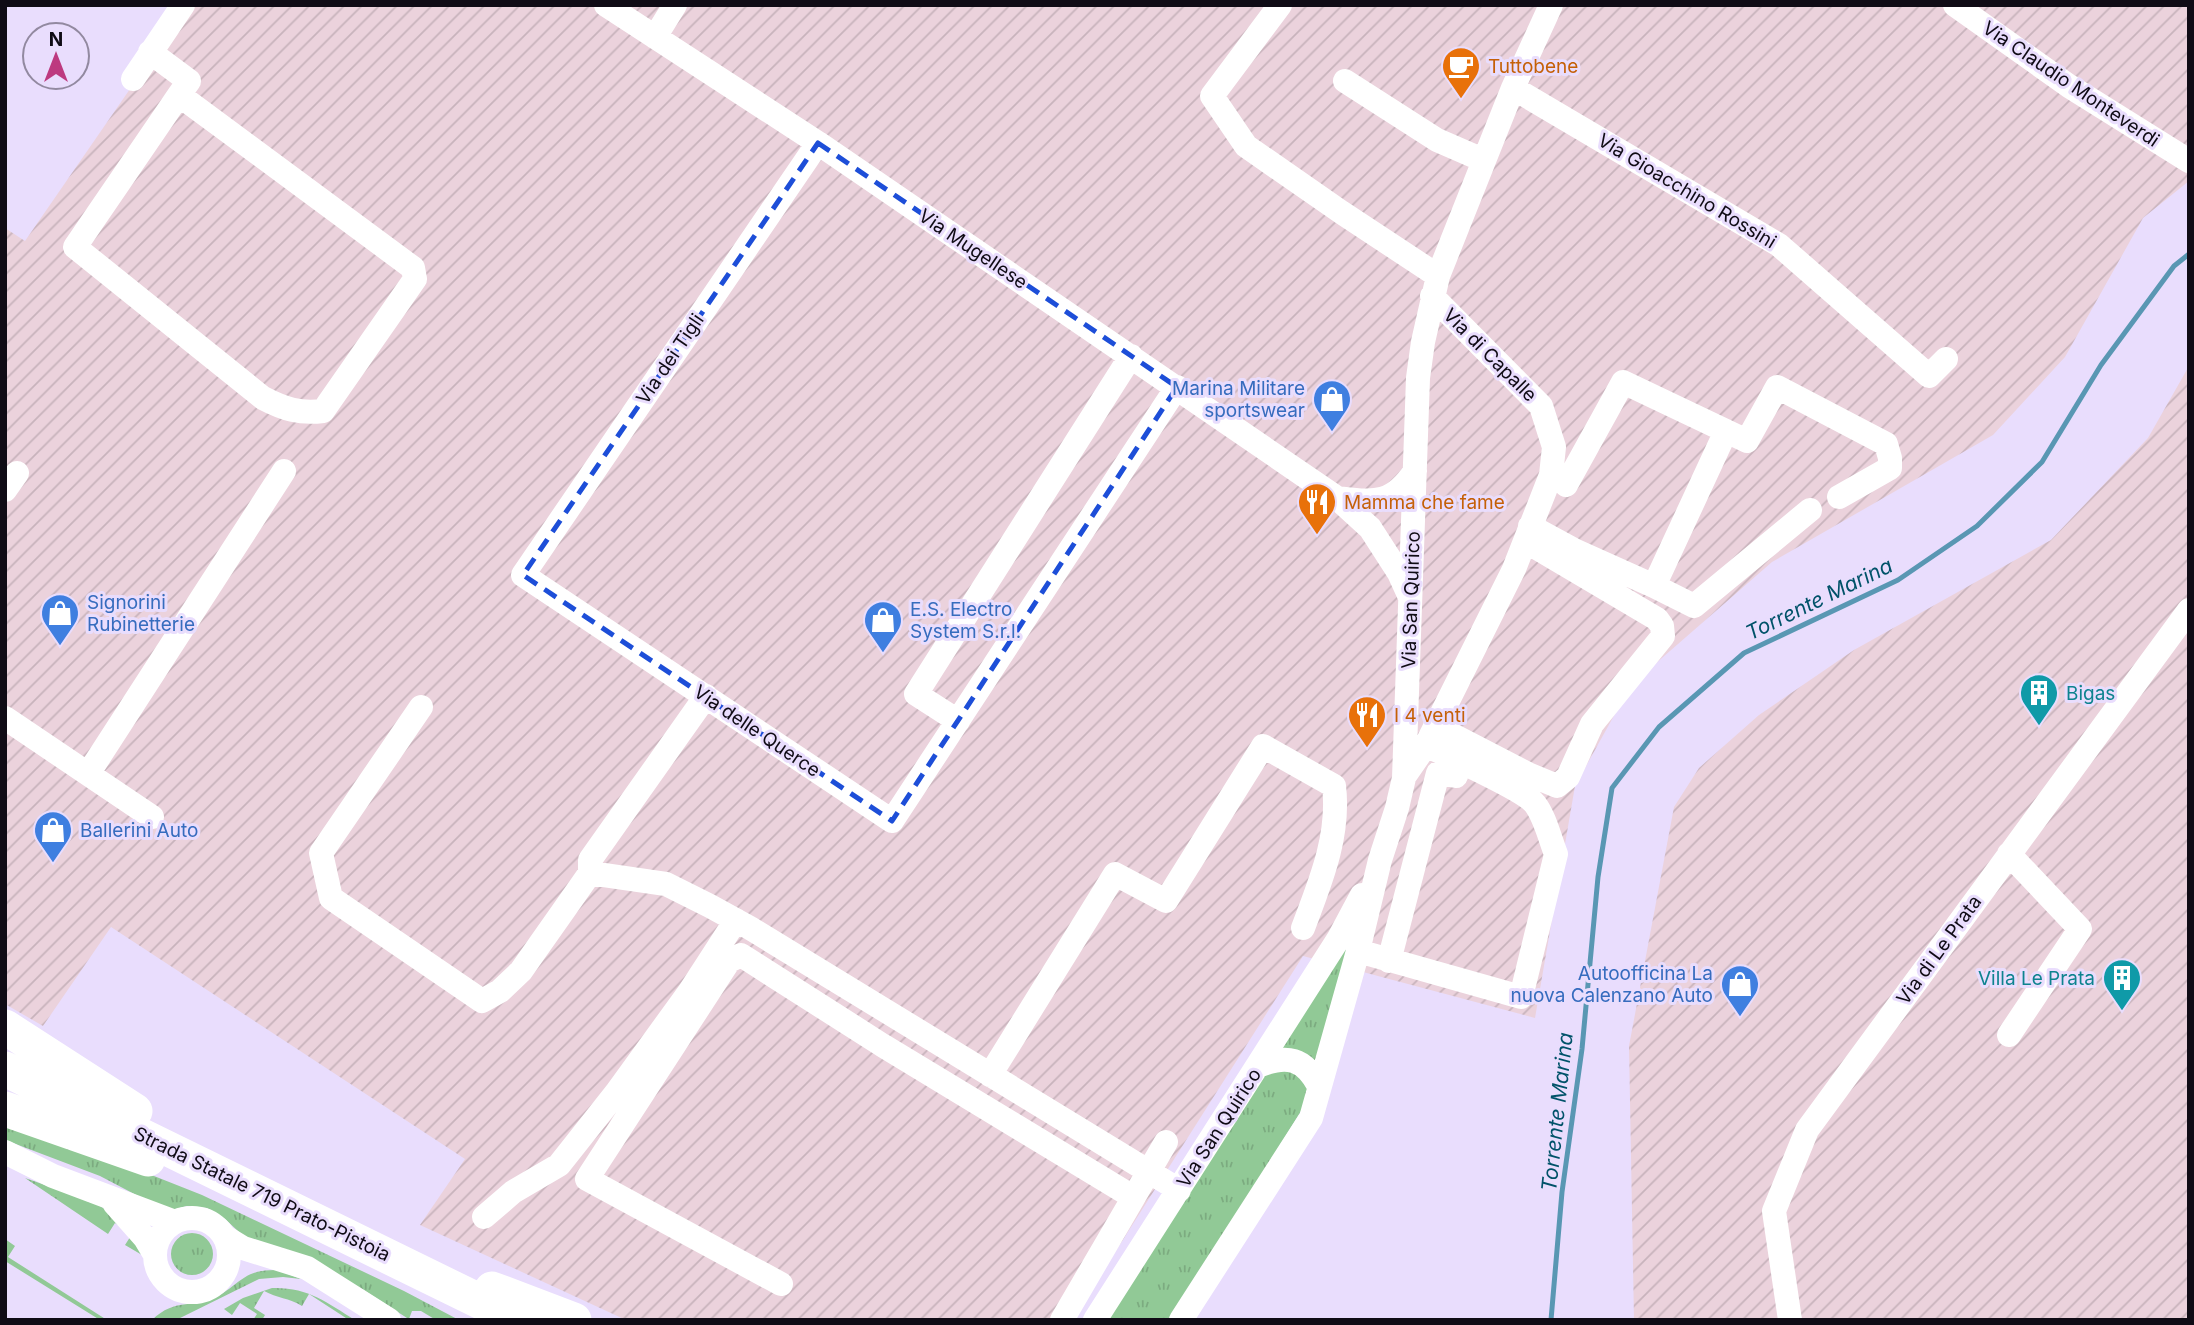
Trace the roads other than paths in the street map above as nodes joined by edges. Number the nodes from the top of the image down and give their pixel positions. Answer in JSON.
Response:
{"nodes":[{"id":1,"x":183,"y":5,"type":"edge"},
{"id":2,"x":606,"y":5,"type":"edge"},
{"id":3,"x":675,"y":5,"type":"edge"},
{"id":4,"x":1280,"y":5,"type":"edge"},
{"id":5,"x":1551,"y":5,"type":"edge"},
{"id":6,"x":1955,"y":5,"type":"edge"},
{"id":7,"x":655,"y":37,"type":"junction"},
{"id":8,"x":149,"y":52,"type":"junction"},
{"id":9,"x":133,"y":79,"type":"dead end"},
{"id":10,"x":1345,"y":81,"type":"dead end"},
{"id":11,"x":1513,"y":88,"type":"junction"},
{"id":12,"x":180,"y":96,"type":"junction"},
{"id":13,"x":818,"y":143,"type":"junction"},
{"id":14,"x":1483,"y":160,"type":"junction"},
{"id":15,"x":2189,"y":161,"type":"edge"},
{"id":16,"x":1435,"y":286,"type":"junction"},
{"id":17,"x":1131,"y":356,"type":"junction"},
{"id":18,"x":1946,"y":359,"type":"dead end"},
{"id":19,"x":1177,"y":387,"type":"junction"},
{"id":20,"x":1726,"y":431,"type":"junction"},
{"id":21,"x":285,"y":471,"type":"dead end"},
{"id":22,"x":1415,"y":471,"type":"junction"},
{"id":23,"x":1566,"y":485,"type":"dead end"},
{"id":24,"x":1337,"y":498,"type":"junction"},
{"id":25,"x":1839,"y":498,"type":"dead end"},
{"id":26,"x":1375,"y":502,"type":"junction"},
{"id":27,"x":1810,"y":510,"type":"dead end"},
{"id":28,"x":1413,"y":520,"type":"junction"},
{"id":29,"x":1370,"y":528,"type":"junction"},
{"id":30,"x":1527,"y":533,"type":"junction"},
{"id":31,"x":523,"y":575,"type":"joint"},
{"id":32,"x":1654,"y":586,"type":"junction"},
{"id":33,"x":1411,"y":598,"type":"junction"},
{"id":34,"x":2189,"y":610,"type":"edge"},
{"id":35,"x":706,"y":696,"type":"junction"},
{"id":36,"x":421,"y":707,"type":"dead end"},
{"id":37,"x":5,"y":718,"type":"edge"},
{"id":38,"x":958,"y":722,"type":"junction"},
{"id":39,"x":1431,"y":735,"type":"junction"},
{"id":40,"x":1460,"y":762,"type":"junction"},
{"id":41,"x":88,"y":774,"type":"junction"},
{"id":42,"x":1404,"y":778,"type":"junction"},
{"id":43,"x":152,"y":817,"type":"dead end"},
{"id":44,"x":2009,"y":855,"type":"junction"},
{"id":45,"x":1380,"y":860,"type":"junction"},
{"id":46,"x":590,"y":873,"type":"junction"},
{"id":47,"x":736,"y":920,"type":"junction"},
{"id":48,"x":1303,"y":929,"type":"dead end"},
{"id":49,"x":1359,"y":951,"type":"junction"},
{"id":50,"x":1389,"y":961,"type":"junction"},
{"id":51,"x":5,"y":1027,"type":"edge"},
{"id":52,"x":2009,"y":1035,"type":"dead end"},
{"id":53,"x":1258,"y":1066,"type":"junction"},
{"id":54,"x":5,"y":1069,"type":"edge"},
{"id":55,"x":990,"y":1075,"type":"junction"},
{"id":56,"x":1319,"y":1086,"type":"junction"},
{"id":57,"x":5,"y":1109,"type":"edge"},
{"id":58,"x":1166,"y":1142,"type":"dead end"},
{"id":59,"x":5,"y":1152,"type":"edge"},
{"id":60,"x":5,"y":1164,"type":"edge"},
{"id":61,"x":1148,"y":1171,"type":"junction"},
{"id":62,"x":53,"y":1176,"type":"junction"},
{"id":63,"x":1179,"y":1190,"type":"junction"},
{"id":64,"x":265,"y":1195,"type":"junction"},
{"id":65,"x":1133,"y":1198,"type":"junction"},
{"id":66,"x":111,"y":1200,"type":"junction"},
{"id":67,"x":484,"y":1217,"type":"dead end"},
{"id":68,"x":175,"y":1222,"type":"junction"},
{"id":69,"x":225,"y":1237,"type":"junction"},
{"id":70,"x":367,"y":1246,"type":"junction"},
{"id":71,"x":154,"y":1253,"type":"junction"},
{"id":72,"x":281,"y":1262,"type":"junction"},
{"id":73,"x":219,"y":1280,"type":"junction"},
{"id":74,"x":781,"y":1284,"type":"dead end"},
{"id":75,"x":389,"y":1320,"type":"edge"},
{"id":76,"x":475,"y":1320,"type":"edge"},
{"id":77,"x":518,"y":1320,"type":"edge"},
{"id":78,"x":574,"y":1320,"type":"edge"},
{"id":79,"x":1062,"y":1320,"type":"edge"},
{"id":80,"x":1095,"y":1320,"type":"edge"},
{"id":81,"x":1181,"y":1320,"type":"edge"},
{"id":82,"x":1790,"y":1320,"type":"edge"}],
"edges":[{"from":1,"to":8,"type":"street"},
{"from":2,"to":7,"type":"street","name":"Via Mugellese"},
{"from":3,"to":7,"type":"street"},
{"from":4,"to":16,"type":"street","name":"Via di Capalle"},
{"from":5,"to":11,"type":"street"},
{"from":6,"to":15,"type":"street","name":"Via Claudio Monteverdi"},
{"from":7,"to":13,"type":"street","name":"Via Mugellese"},
{"from":8,"to":9,"type":"street"},
{"from":8,"to":12,"type":"street"},
{"from":10,"to":14,"type":"street"},
{"from":11,"to":14,"type":"street"},
{"from":11,"to":18,"type":"street","name":"Via Gioacchino Rossini"},
{"from":12,"to":12,"type":"street"},
{"from":13,"to":17,"type":"street","name":"Via Mugellese"},
{"from":13,"to":31,"type":"street","name":"Via dei Tigli"},
{"from":14,"to":16,"type":"street"},
{"from":16,"to":22,"type":"street","name":"Via San Quirico"},
{"from":16,"to":30,"type":"street","name":"Via di Capalle"},
{"from":17,"to":19,"type":"street","name":"Via Mugellese"},
{"from":17,"to":38,"type":"street"},
{"from":19,"to":24,"type":"street","name":"Via Mugellese"},
{"from":19,"to":38,"type":"street","name":"Via delle Querce"},
{"from":20,"to":23,"type":"street"},
{"from":20,"to":25,"type":"street"},
{"from":20,"to":32,"type":"street"},
{"from":21,"to":41,"type":"street"},
{"from":22,"to":26,"type":"street"},
{"from":22,"to":28,"type":"street","name":"Via San Quirico"},
{"from":24,"to":26,"type":"street","name":"Via Mugellese"},
{"from":24,"to":29,"type":"street","name":"Via Mugellese"},
{"from":26,"to":28,"type":"street","name":"Via Mugellese"},
{"from":27,"to":32,"type":"street"},
{"from":28,"to":29,"type":"street"},
{"from":28,"to":33,"type":"street","name":"Via San Quirico"},
{"from":29,"to":33,"type":"street","name":"Via Mugellese"},
{"from":30,"to":32,"type":"street"},
{"from":30,"to":39,"type":"street","name":"Via di Capalle"},
{"from":30,"to":39,"type":"street"},
{"from":31,"to":35,"type":"street","name":"Via delle Querce"},
{"from":33,"to":42,"type":"street","name":"Via San Quirico"},
{"from":34,"to":44,"type":"street","name":"Via di Le Prata"},
{"from":35,"to":38,"type":"street","name":"Via delle Querce"},
{"from":35,"to":46,"type":"street"},
{"from":36,"to":46,"type":"street"},
{"from":37,"to":41,"type":"street"},
{"from":39,"to":40,"type":"street"},
{"from":39,"to":42,"type":"street","name":"Via di Capalle"},
{"from":40,"to":50,"type":"street"},
{"from":40,"to":50,"type":"street"},
{"from":41,"to":43,"type":"street"},
{"from":42,"to":45,"type":"street","name":"Via San Quirico"},
{"from":44,"to":52,"type":"street"},
{"from":44,"to":82,"type":"street","name":"Via di Le Prata"},
{"from":45,"to":49,"type":"street","name":"Via San Quirico"},
{"from":45,"to":53,"type":"street","name":"Via San Quirico"},
{"from":46,"to":47,"type":"street"},
{"from":47,"to":55,"type":"street"},
{"from":47,"to":67,"type":"street"},
{"from":48,"to":55,"type":"street"},
{"from":49,"to":50,"type":"street"},
{"from":49,"to":56,"type":"street","name":"Via San Quirico"},
{"from":51,"to":64,"type":"highway"},
{"from":53,"to":56,"type":"street"},
{"from":53,"to":63,"type":"street","name":"Via San Quirico"},
{"from":54,"to":64,"type":"highway","name":"Strada Statale 719 Prato-Pistoia"},
{"from":55,"to":61,"type":"street"},
{"from":56,"to":81,"type":"street","name":"Via San Quirico"},
{"from":57,"to":64,"type":"highway"},
{"from":58,"to":61,"type":"street"},
{"from":59,"to":62,"type":"street"},
{"from":60,"to":62,"type":"street"},
{"from":61,"to":63,"type":"street"},
{"from":61,"to":65,"type":"street"},
{"from":62,"to":66,"type":"street"},
{"from":63,"to":80,"type":"street","name":"Via San Quirico"},
{"from":64,"to":70,"type":"highway","name":"Strada Statale 719 Prato-Pistoia"},
{"from":65,"to":74,"type":"street"},
{"from":65,"to":79,"type":"street"},
{"from":66,"to":68,"type":"street"},
{"from":66,"to":71,"type":"street"},
{"from":68,"to":69,"type":"street"},
{"from":68,"to":71,"type":"street"},
{"from":69,"to":72,"type":"street"},
{"from":69,"to":73,"type":"street"},
{"from":70,"to":76,"type":"highway"},
{"from":70,"to":77,"type":"highway","name":"Strada Statale 719 Prato-Pistoia"},
{"from":70,"to":78,"type":"highway"},
{"from":71,"to":73,"type":"street"},
{"from":72,"to":73,"type":"street"},
{"from":72,"to":75,"type":"street"}]}
